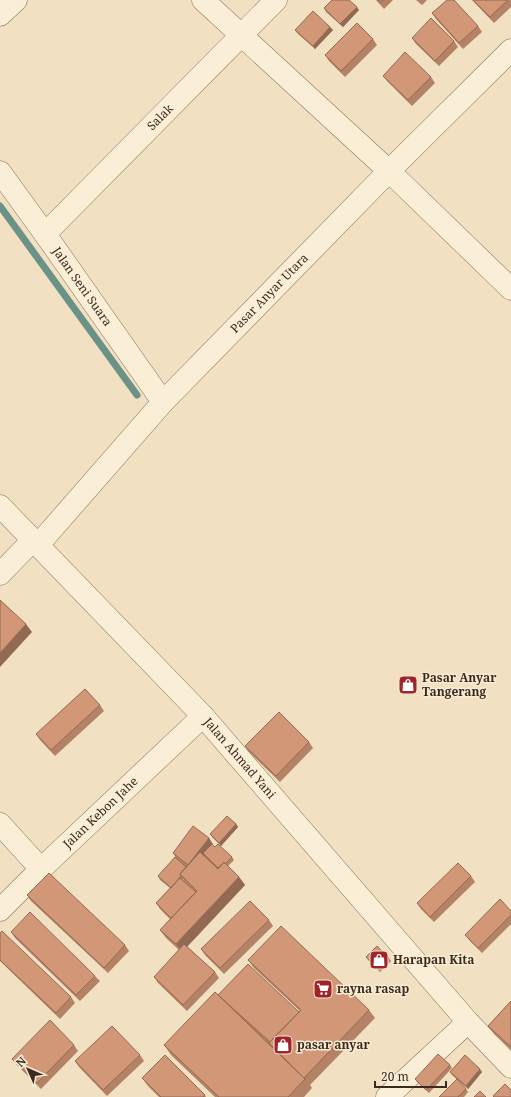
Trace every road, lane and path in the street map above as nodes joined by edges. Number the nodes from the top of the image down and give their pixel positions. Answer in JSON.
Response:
{"nodes":[{"id":1,"x":16,"y":0,"type":"edge"},
{"id":2,"x":203,"y":0,"type":"edge"},
{"id":3,"x":276,"y":0,"type":"edge"},
{"id":4,"x":0,"y":15,"type":"edge"},
{"id":5,"x":242,"y":36,"type":"junction"},
{"id":6,"x":511,"y":50,"type":"edge"},
{"id":7,"x":389,"y":171,"type":"junction"},
{"id":8,"x":0,"y":172,"type":"edge"},
{"id":9,"x":45,"y":234,"type":"junction"},
{"id":10,"x":511,"y":289,"type":"edge"},
{"id":11,"x":163,"y":402,"type":"junction"},
{"id":12,"x":0,"y":506,"type":"edge"},
{"id":13,"x":35,"y":543,"type":"junction"},
{"id":14,"x":0,"y":574,"type":"edge"},
{"id":15,"x":203,"y":716,"type":"junction"},
{"id":16,"x":0,"y":824,"type":"edge"},
{"id":17,"x":41,"y":869,"type":"junction"},
{"id":18,"x":0,"y":910,"type":"edge"},
{"id":19,"x":468,"y":1022,"type":"junction"},
{"id":20,"x":511,"y":1067,"type":"edge"},
{"id":21,"x":387,"y":1097,"type":"edge"}],
"edges":[{"from":1,"to":4,"type":"street"},
{"from":2,"to":5,"type":"street"},
{"from":3,"to":5,"type":"street","name":"Salak"},
{"from":5,"to":7,"type":"street"},
{"from":5,"to":9,"type":"street","name":"Salak"},
{"from":6,"to":7,"type":"street","name":"Pasar Anyar Utara"},
{"from":7,"to":10,"type":"street"},
{"from":7,"to":11,"type":"street","name":"Pasar Anyar Utara"},
{"from":8,"to":9,"type":"street","name":"Jalan Seni Suara"},
{"from":9,"to":11,"type":"street","name":"Jalan Seni Suara"},
{"from":11,"to":13,"type":"street","name":"Pasar Anyar Utara"},
{"from":12,"to":13,"type":"street","name":"Jalan Ahmad Yani"},
{"from":13,"to":14,"type":"street","name":"Pasar Anyar Utara"},
{"from":13,"to":15,"type":"street","name":"Jalan Ahmad Yani"},
{"from":15,"to":17,"type":"street","name":"Jalan Kebon Jahe"},
{"from":15,"to":19,"type":"street","name":"Jalan Ahmad Yani"},
{"from":16,"to":17,"type":"street"},
{"from":17,"to":18,"type":"street","name":"Jalan Kebon Jahe"},
{"from":19,"to":20,"type":"street","name":"Jalan Ahmad Yani"},
{"from":19,"to":21,"type":"street"}]}
